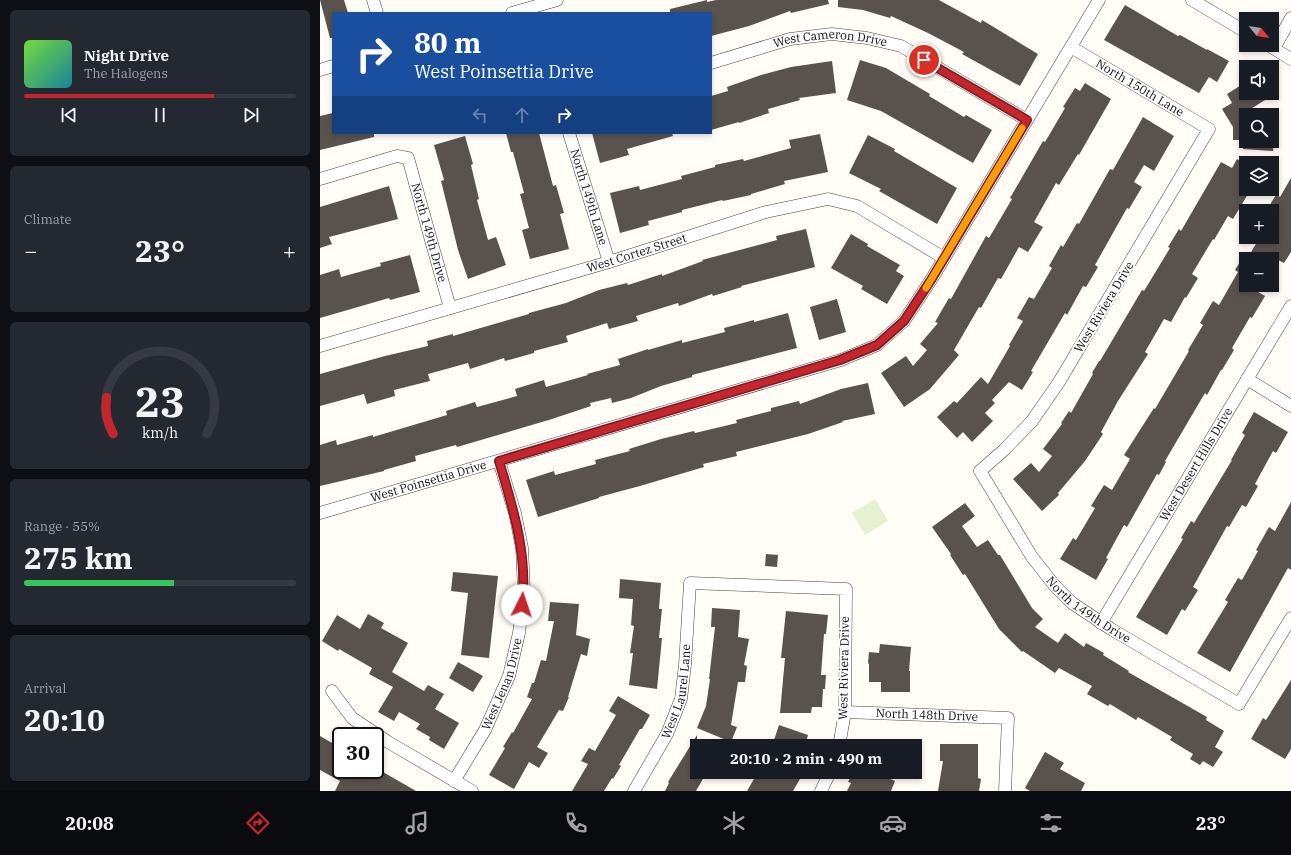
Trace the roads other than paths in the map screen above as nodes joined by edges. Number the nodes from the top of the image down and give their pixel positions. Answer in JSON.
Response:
{"nodes":[{"id":1,"x":373,"y":0,"type":"edge"},
{"id":2,"x":557,"y":0,"type":"edge"},
{"id":3,"x":1099,"y":0,"type":"edge"},
{"id":4,"x":1192,"y":0,"type":"edge"},
{"id":5,"x":530,"y":11,"type":"edge"},
{"id":6,"x":377,"y":12,"type":"edge"},
{"id":7,"x":1291,"y":18,"type":"edge"},
{"id":8,"x":1239,"y":28,"type":"edge"},
{"id":9,"x":1279,"y":35,"type":"edge"},
{"id":10,"x":1071,"y":47,"type":"junction"},
{"id":11,"x":1279,"y":52,"type":"edge"},
{"id":12,"x":1291,"y":59,"type":"edge"},
{"id":13,"x":712,"y":63,"type":"edge"},
{"id":14,"x":332,"y":66,"type":"edge"},
{"id":15,"x":320,"y":70,"type":"edge"},
{"id":16,"x":1027,"y":120,"type":"junction"},
{"id":17,"x":1209,"y":129,"type":"joint"},
{"id":18,"x":569,"y":134,"type":"edge"},
{"id":19,"x":320,"y":178,"type":"edge"},
{"id":20,"x":944,"y":258,"type":"junction"},
{"id":21,"x":609,"y":262,"type":"junction"},
{"id":22,"x":1291,"y":306,"type":"edge"},
{"id":23,"x":450,"y":308,"type":"junction"},
{"id":24,"x":320,"y":346,"type":"edge"},
{"id":25,"x":1247,"y":379,"type":"junction"},
{"id":26,"x":1291,"y":406,"type":"edge"},
{"id":27,"x":499,"y":461,"type":"junction"},
{"id":28,"x":980,"y":470,"type":"joint"},
{"id":29,"x":320,"y":513,"type":"edge"},
{"id":30,"x":690,"y":583,"type":"joint"},
{"id":31,"x":1291,"y":618,"type":"edge"},
{"id":32,"x":1101,"y":623,"type":"junction"},
{"id":33,"x":332,"y":690,"type":"dead end"},
{"id":34,"x":845,"y":712,"type":"junction"},
{"id":35,"x":840,"y":739,"type":"edge"},
{"id":36,"x":827,"y":779,"type":"edge"},
{"id":37,"x":454,"y":781,"type":"junction"},
{"id":38,"x":472,"y":791,"type":"edge"},
{"id":39,"x":634,"y":791,"type":"edge"},
{"id":40,"x":821,"y":791,"type":"edge"},
{"id":41,"x":1005,"y":791,"type":"edge"}],
"edges":[{"from":1,"to":6,"type":"street"},
{"from":2,"to":5,"type":"street"},
{"from":3,"to":10,"type":"street","name":"West Poinsettia Drive"},
{"from":4,"to":8,"type":"street"},
{"from":7,"to":9,"type":"street"},
{"from":10,"to":16,"type":"street","name":"West Poinsettia Drive"},
{"from":10,"to":17,"type":"street","name":"North 150th Lane"},
{"from":11,"to":12,"type":"street"},
{"from":13,"to":16,"type":"street","name":"West Cameron Drive"},
{"from":14,"to":15,"type":"street"},
{"from":16,"to":20,"type":"street","name":"West Poinsettia Drive"},
{"from":17,"to":28,"type":"street","name":"West Riviera Drive"},
{"from":18,"to":21,"type":"street","name":"North 149th Lane"},
{"from":19,"to":23,"type":"street","name":"North 149th Drive"},
{"from":20,"to":21,"type":"street","name":"West Cortez Street"},
{"from":20,"to":27,"type":"street","name":"West Poinsettia Drive"},
{"from":21,"to":23,"type":"street","name":"West Cortez Street"},
{"from":22,"to":25,"type":"street","name":"West Desert Hills Drive"},
{"from":23,"to":24,"type":"street","name":"West Cortez Street"},
{"from":25,"to":26,"type":"street"},
{"from":25,"to":32,"type":"street","name":"West Desert Hills Drive"},
{"from":27,"to":29,"type":"street","name":"West Poinsettia Drive"},
{"from":27,"to":37,"type":"street","name":"West Jenan Drive"},
{"from":28,"to":32,"type":"street","name":"North 149th Drive"},
{"from":30,"to":34,"type":"street","name":"West Riviera Drive"},
{"from":30,"to":39,"type":"street","name":"West Laurel Lane"},
{"from":31,"to":32,"type":"street","name":"North 149th Drive"},
{"from":33,"to":37,"type":"street"},
{"from":34,"to":35,"type":"street","name":"West Riviera Drive"},
{"from":34,"to":41,"type":"street","name":"North 148th Drive"},
{"from":36,"to":40,"type":"street"},
{"from":37,"to":38,"type":"street"}]}
